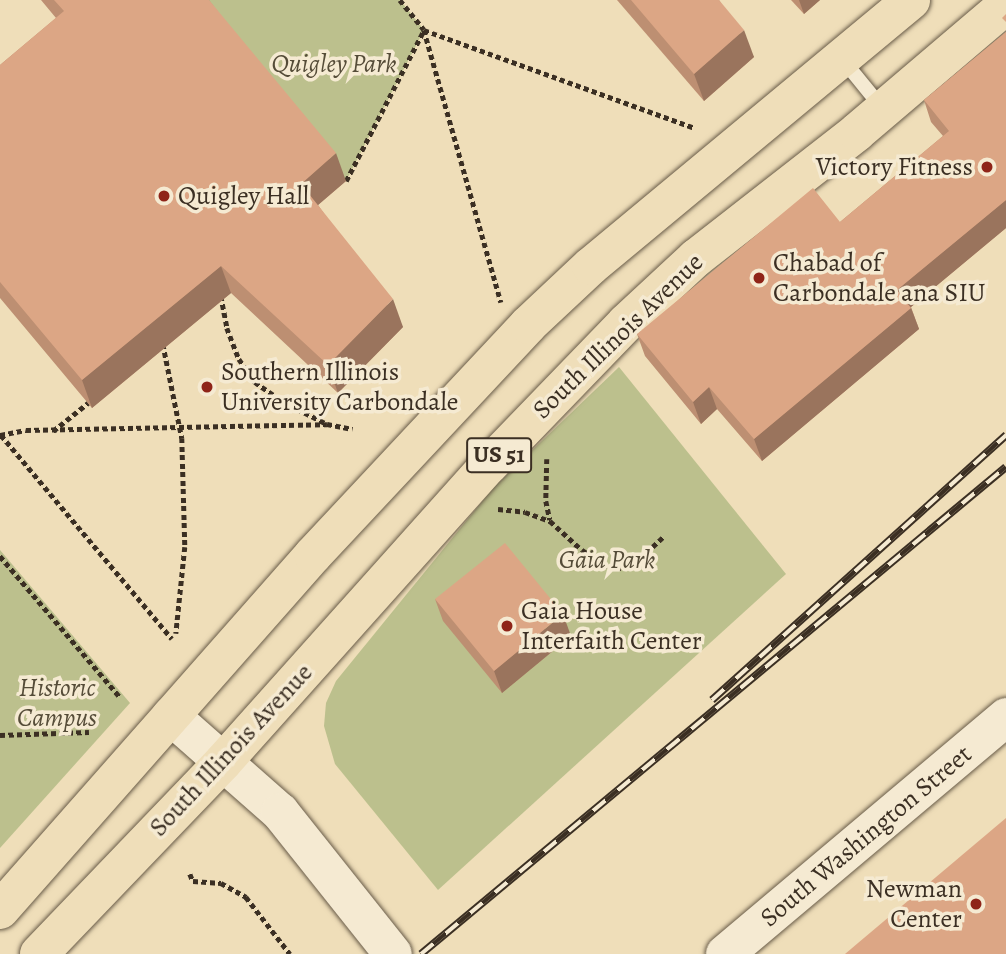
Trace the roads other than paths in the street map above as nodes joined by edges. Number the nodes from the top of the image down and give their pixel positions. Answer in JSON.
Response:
{"nodes":[{"id":1,"x":911,"y":0,"type":"edge"},
{"id":2,"x":1006,"y":5,"type":"edge"},
{"id":3,"x":842,"y":59,"type":"junction"},
{"id":4,"x":883,"y":108,"type":"junction"},
{"id":5,"x":171,"y":716,"type":"junction"},
{"id":6,"x":1006,"y":717,"type":"edge"},
{"id":7,"x":223,"y":762,"type":"junction"},
{"id":8,"x":0,"y":910,"type":"edge"},
{"id":9,"x":39,"y":954,"type":"edge"},
{"id":10,"x":393,"y":954,"type":"edge"},
{"id":11,"x":725,"y":954,"type":"edge"}],
"edges":[{"from":1,"to":3,"type":"highway","number":"US 51"},
{"from":2,"to":4,"type":"highway","name":"South Illinois Avenue","number":"US 51"},
{"from":3,"to":4,"type":"lane"},
{"from":3,"to":5,"type":"highway","number":"US 51"},
{"from":4,"to":7,"type":"highway","name":"South Illinois Avenue","number":"US 51"},
{"from":5,"to":7,"type":"street"},
{"from":5,"to":8,"type":"highway","number":"US 51"},
{"from":6,"to":11,"type":"street","name":"South Washington Street"},
{"from":7,"to":9,"type":"highway","name":"South Illinois Avenue","number":"US 51"},
{"from":7,"to":10,"type":"street"}]}
